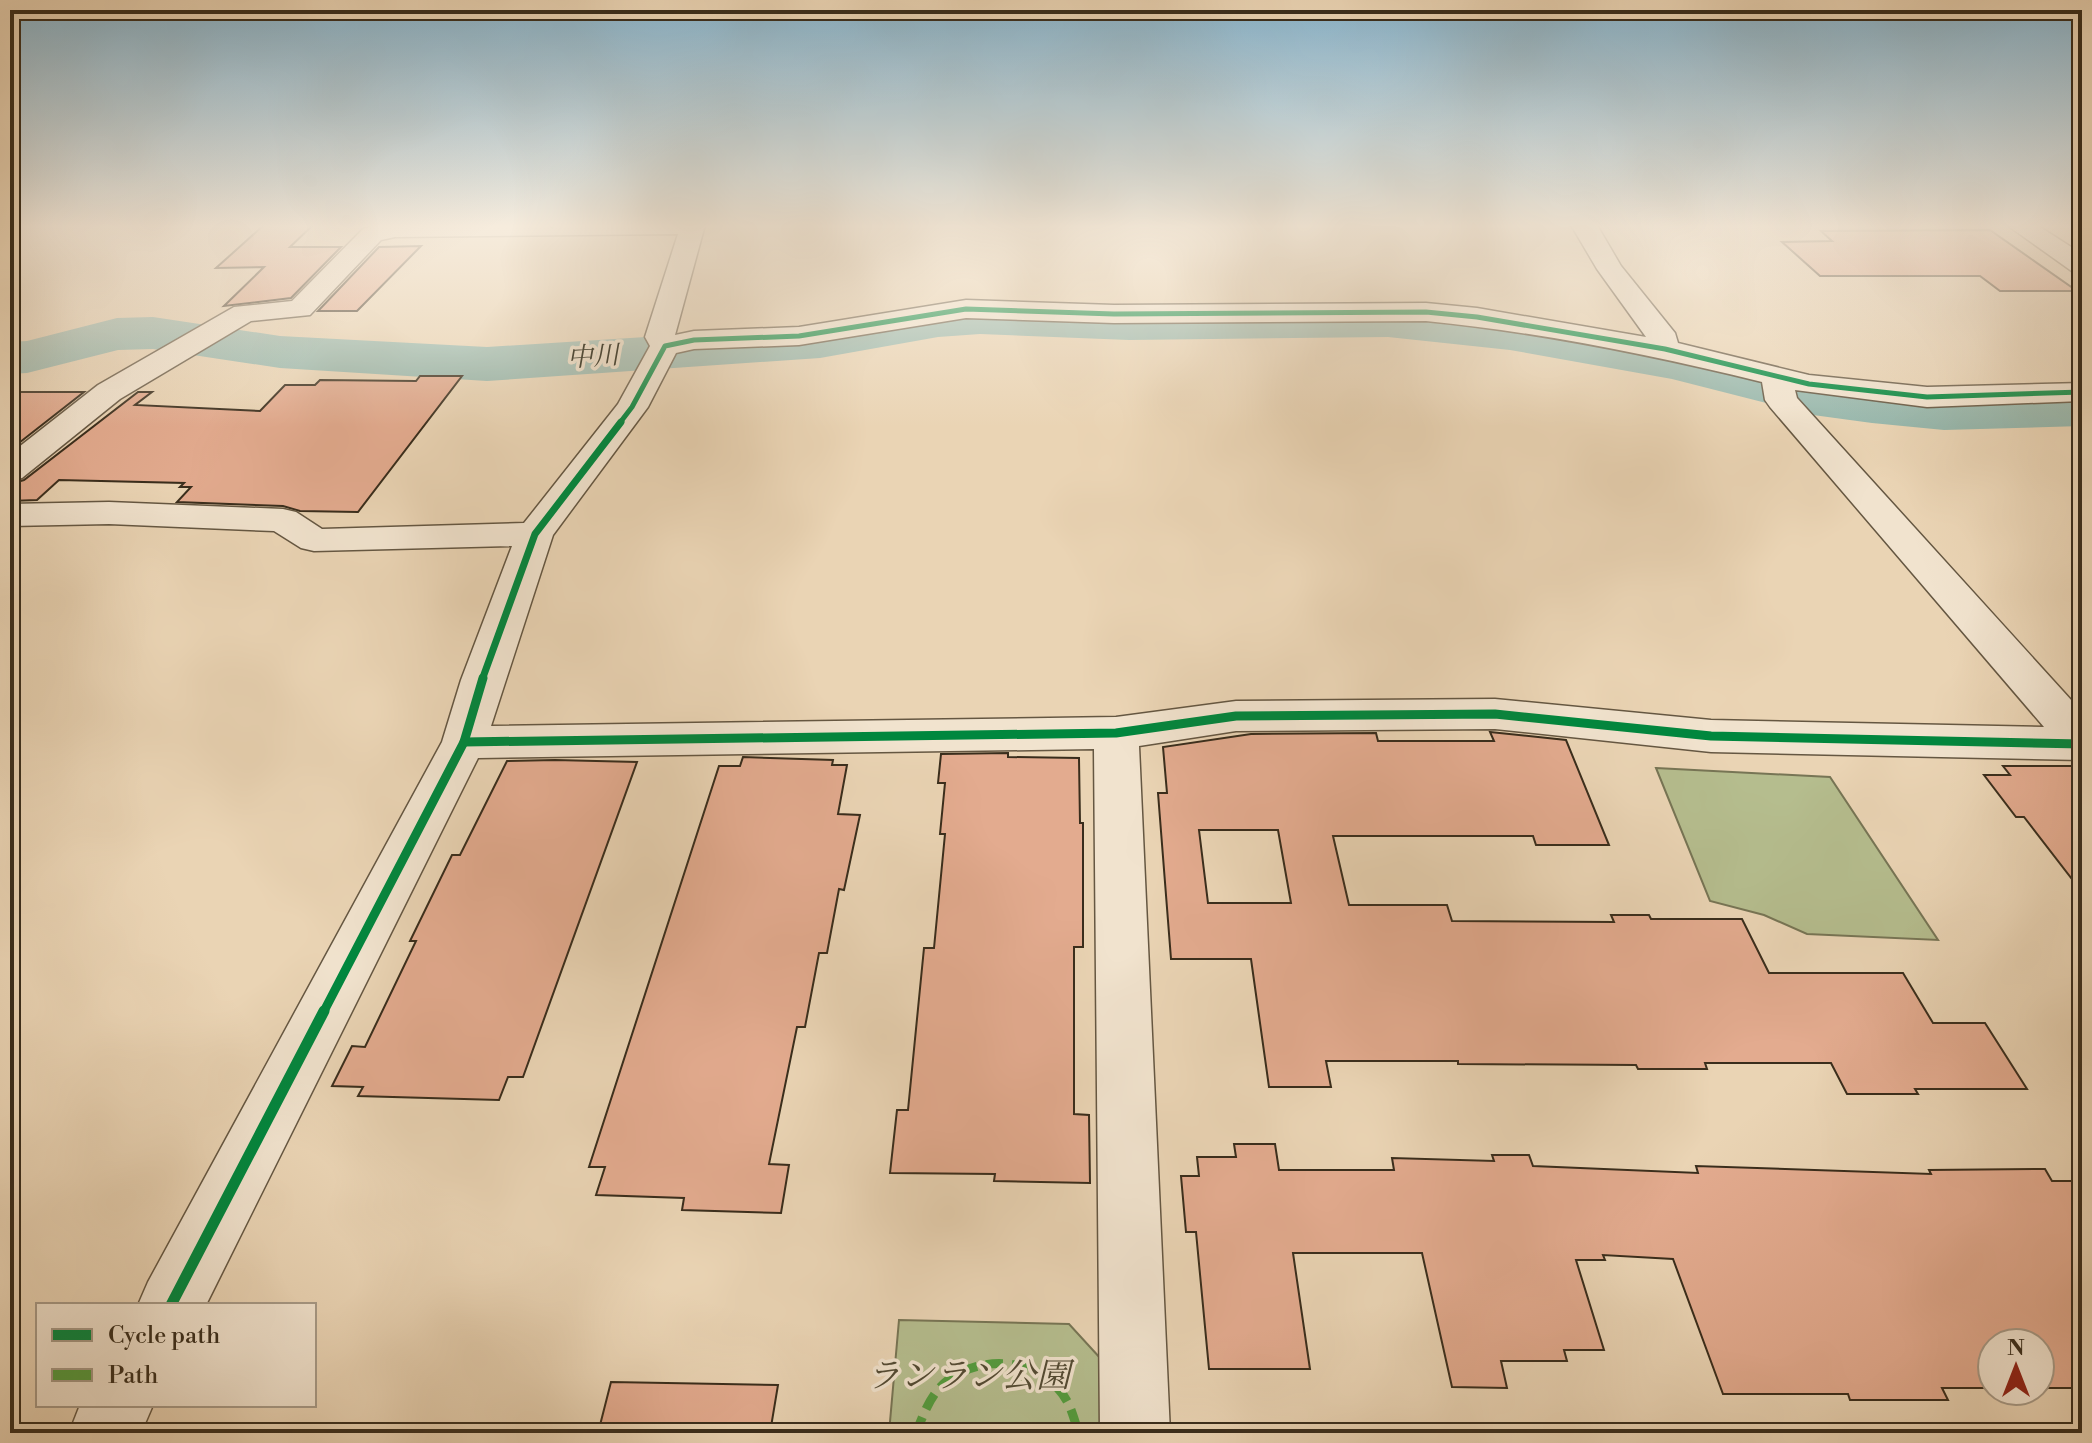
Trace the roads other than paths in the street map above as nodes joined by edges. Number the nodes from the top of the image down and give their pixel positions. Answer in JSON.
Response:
{"nodes":[{"id":1,"x":316,"y":292,"type":"edge"},
{"id":2,"x":673,"y":292,"type":"edge"},
{"id":3,"x":1628,"y":292,"type":"edge"},
{"id":4,"x":665,"y":346,"type":"junction"},
{"id":5,"x":1665,"y":349,"type":"junction"},
{"id":6,"x":1777,"y":376,"type":"junction"},
{"id":7,"x":2082,"y":392,"type":"edge"},
{"id":8,"x":10,"y":440,"type":"edge"},
{"id":9,"x":48,"y":440,"type":"junction"},
{"id":10,"x":10,"y":471,"type":"edge"},
{"id":11,"x":10,"y":515,"type":"edge"},
{"id":12,"x":535,"y":534,"type":"junction"},
{"id":13,"x":1116,"y":733,"type":"junction"},
{"id":14,"x":464,"y":742,"type":"junction"},
{"id":15,"x":2082,"y":743,"type":"edge"},
{"id":16,"x":172,"y":1303,"type":"edge"},
{"id":17,"x":117,"y":1407,"type":"edge"},
{"id":18,"x":104,"y":1433,"type":"edge"},
{"id":19,"x":1135,"y":1433,"type":"edge"}],
"edges":[{"from":1,"to":9,"type":"street"},
{"from":2,"to":4,"type":"street"},
{"from":3,"to":5,"type":"street"},
{"from":4,"to":5,"type":"street"},
{"from":4,"to":12,"type":"street"},
{"from":5,"to":6,"type":"street"},
{"from":6,"to":7,"type":"street"},
{"from":6,"to":15,"type":"street"},
{"from":8,"to":9,"type":"street"},
{"from":9,"to":10,"type":"street"},
{"from":11,"to":12,"type":"street"},
{"from":12,"to":14,"type":"street"},
{"from":13,"to":14,"type":"street"},
{"from":13,"to":15,"type":"street"},
{"from":13,"to":19,"type":"street"},
{"from":14,"to":16,"type":"street"},
{"from":17,"to":18,"type":"street"}]}
